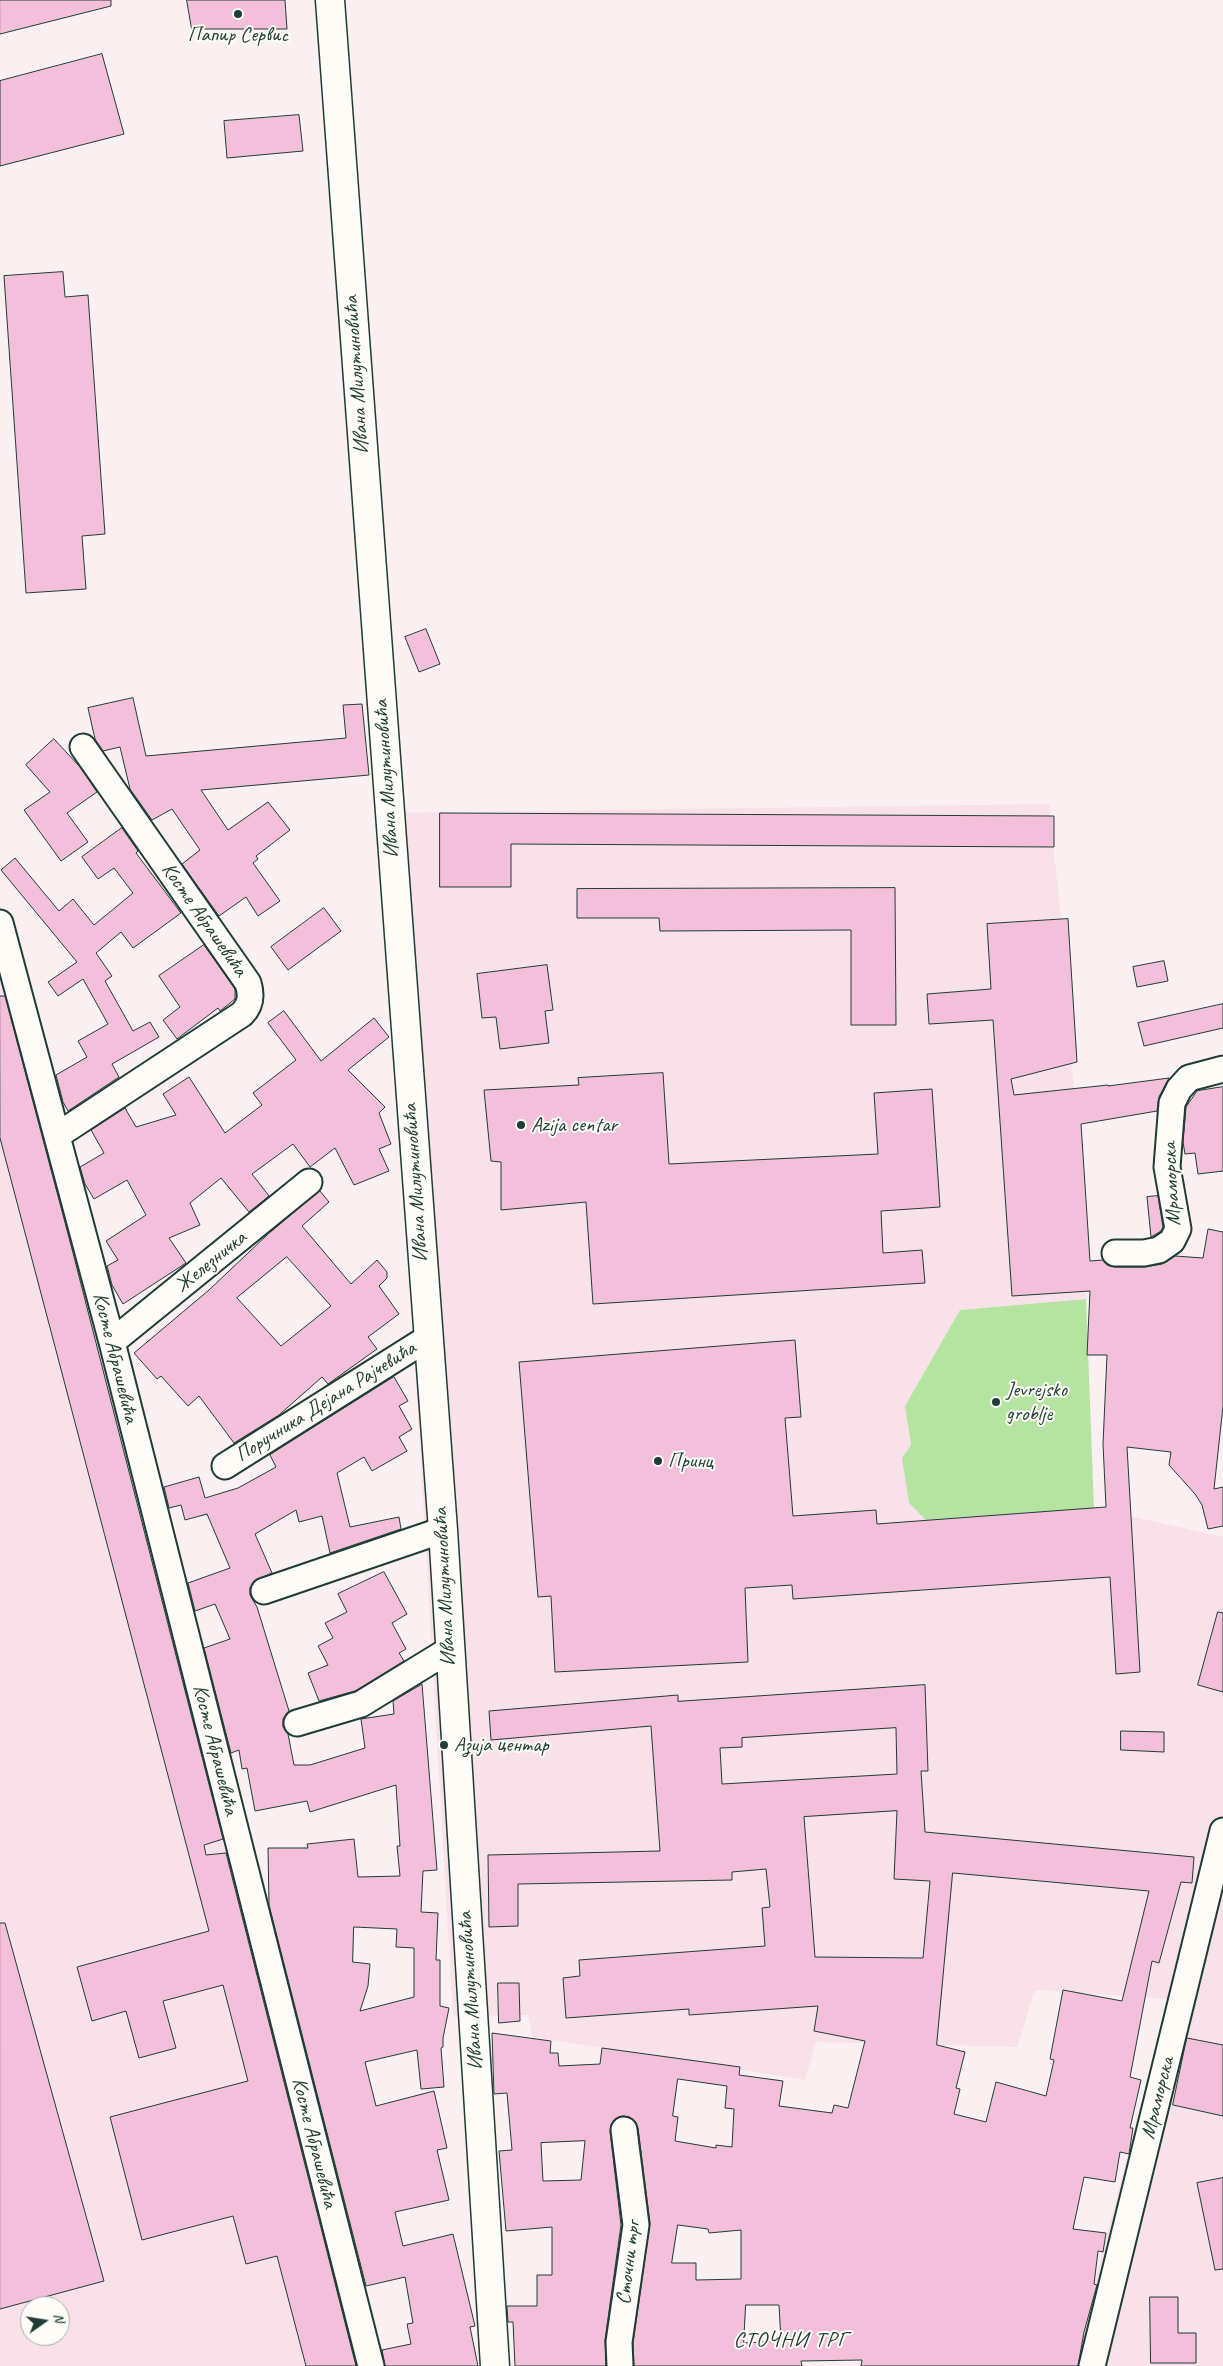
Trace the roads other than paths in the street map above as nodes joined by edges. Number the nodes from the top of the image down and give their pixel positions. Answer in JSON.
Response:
{"nodes":[{"id":1,"x":330,"y":0,"type":"edge"},
{"id":2,"x":83,"y":747,"type":"dead end"},
{"id":3,"x":0,"y":923,"type":"edge"},
{"id":4,"x":1223,"y":1069,"type":"edge"},
{"id":5,"x":58,"y":1135,"type":"junction"},
{"id":6,"x":309,"y":1182,"type":"dead end"},
{"id":7,"x":1115,"y":1253,"type":"dead end"},
{"id":8,"x":428,"y":1338,"type":"junction"},
{"id":9,"x":112,"y":1342,"type":"junction"},
{"id":10,"x":225,"y":1466,"type":"dead end"},
{"id":11,"x":443,"y":1530,"type":"junction"},
{"id":12,"x":264,"y":1591,"type":"dead end"},
{"id":13,"x":449,"y":1650,"type":"junction"},
{"id":14,"x":297,"y":1723,"type":"dead end"},
{"id":15,"x":1223,"y":1831,"type":"edge"},
{"id":16,"x":624,"y":2130,"type":"dead end"},
{"id":17,"x":371,"y":2366,"type":"edge"},
{"id":18,"x":495,"y":2366,"type":"edge"},
{"id":19,"x":620,"y":2366,"type":"edge"},
{"id":20,"x":1092,"y":2366,"type":"edge"}],
"edges":[{"from":1,"to":8,"type":"street","name":"Ивана Милутиновића"},
{"from":2,"to":5,"type":"street","name":"Косте Абрашевића"},
{"from":3,"to":5,"type":"street","name":"Косте Абрашевића"},
{"from":4,"to":7,"type":"street","name":"Мраморска"},
{"from":5,"to":9,"type":"street","name":"Косте Абрашевића"},
{"from":6,"to":9,"type":"street","name":"Железничка"},
{"from":8,"to":10,"type":"street","name":"Поручника Дејана Рајчевића"},
{"from":8,"to":11,"type":"street","name":"Ивана Милутиновића"},
{"from":9,"to":17,"type":"street","name":"Косте Абрашевића"},
{"from":11,"to":12,"type":"street"},
{"from":11,"to":13,"type":"street","name":"Ивана Милутиновића"},
{"from":13,"to":14,"type":"street"},
{"from":13,"to":18,"type":"street","name":"Ивана Милутиновића"},
{"from":15,"to":20,"type":"street","name":"Мраморска"},
{"from":16,"to":19,"type":"street","name":"Сточни трг"}]}
